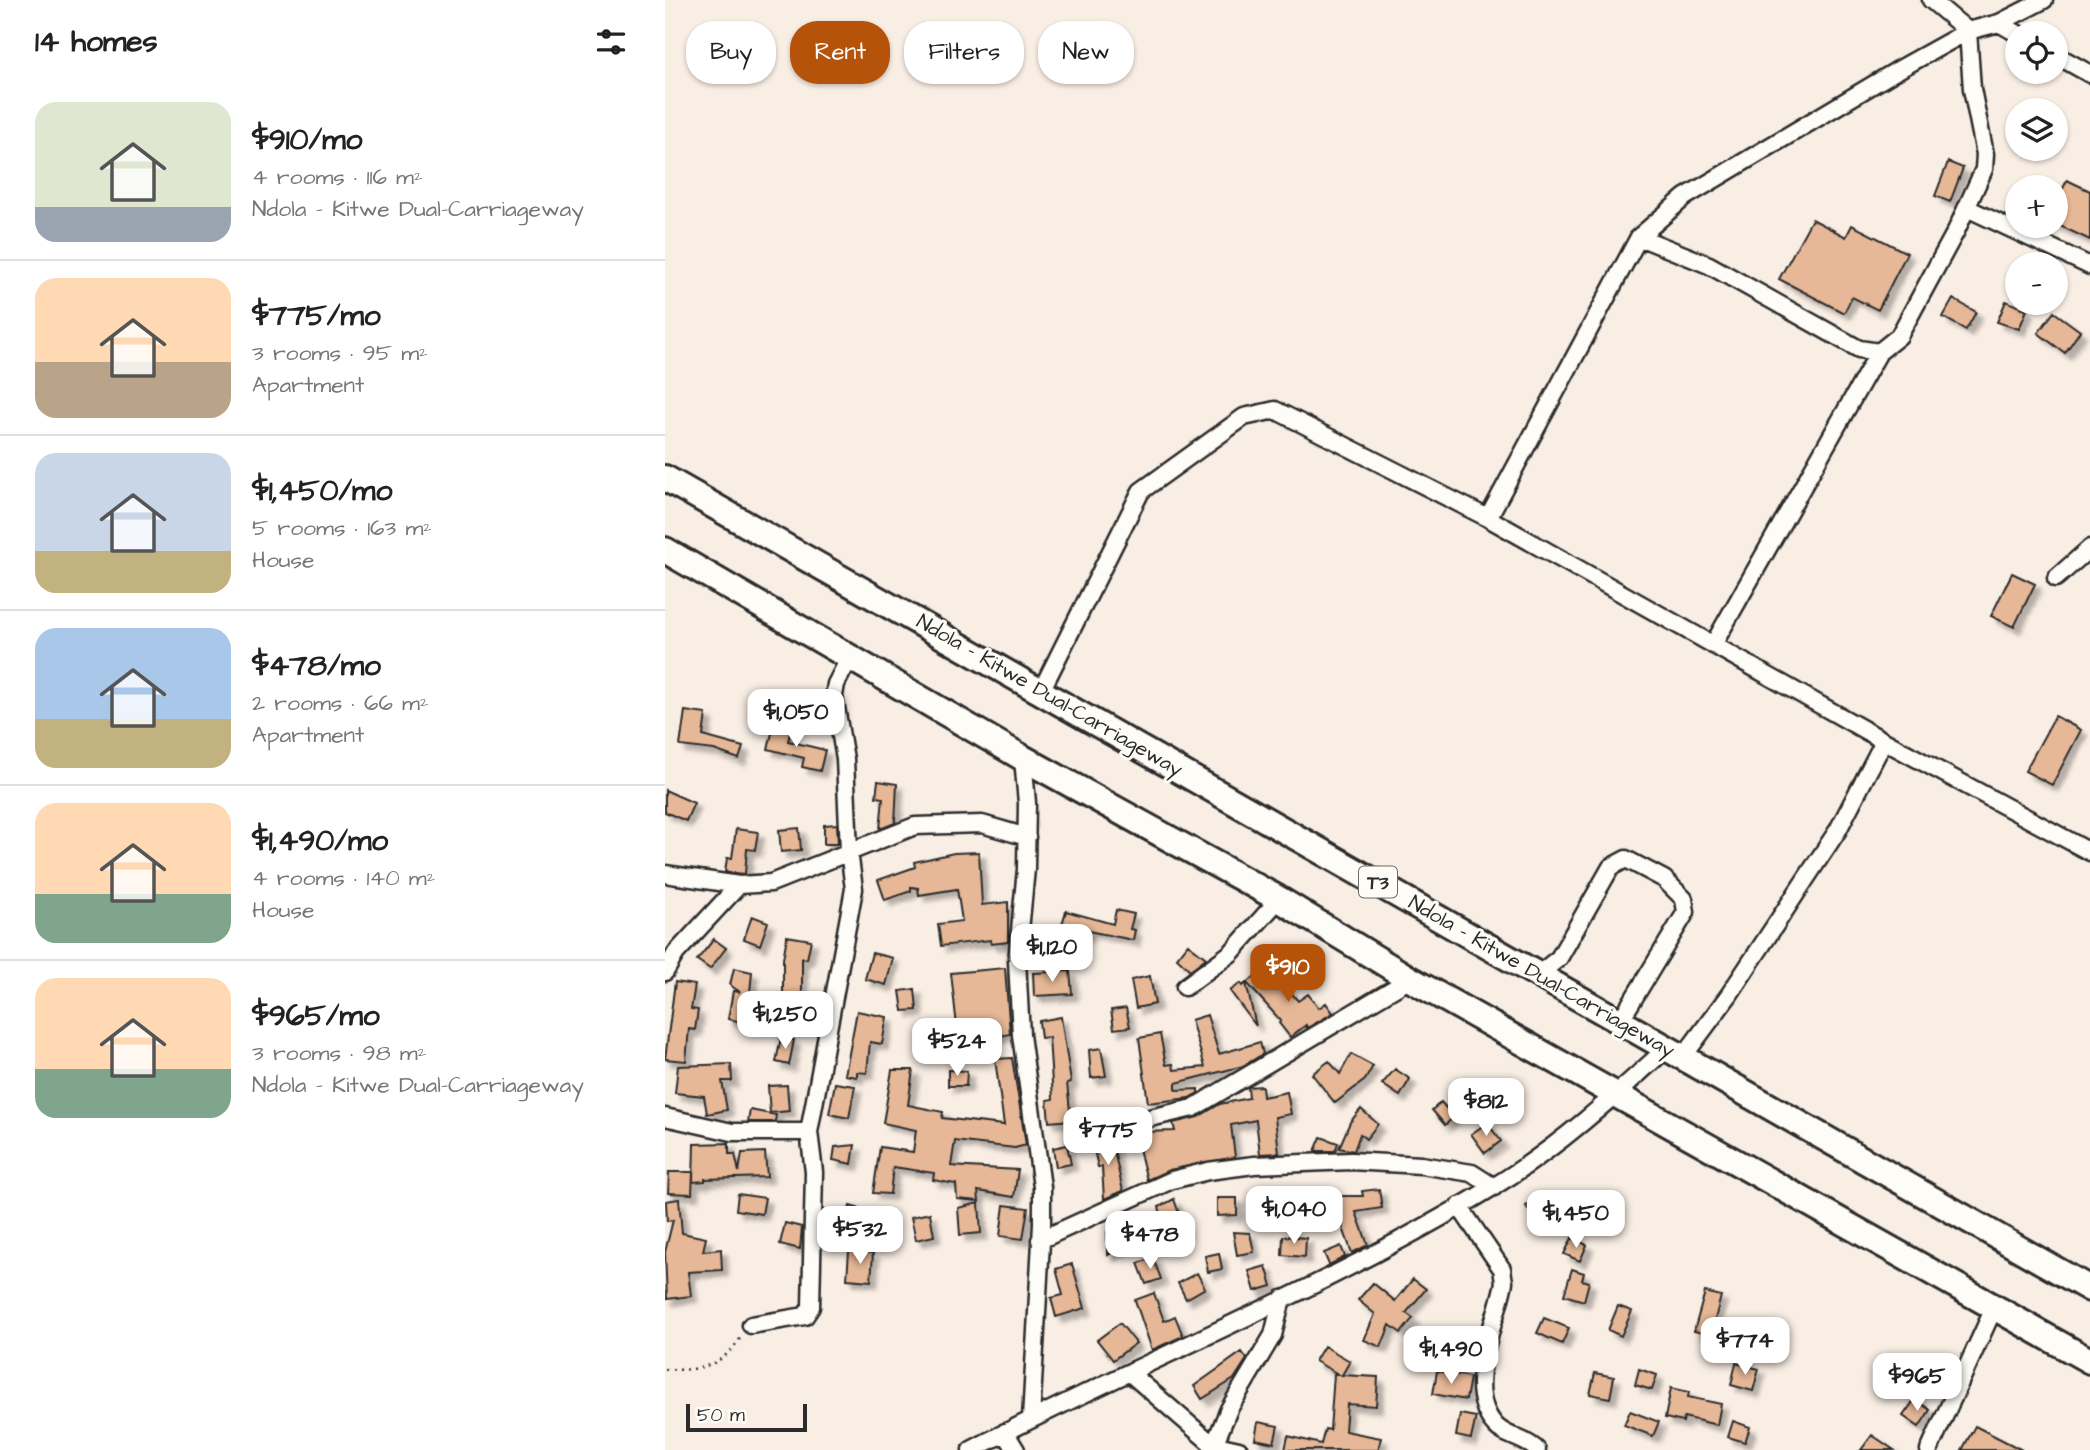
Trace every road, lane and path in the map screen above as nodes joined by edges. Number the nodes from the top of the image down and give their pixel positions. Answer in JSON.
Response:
{"nodes":[{"id":1,"x":1931,"y":0,"type":"edge"},
{"id":2,"x":2044,"y":0,"type":"edge"},
{"id":3,"x":1999,"y":23,"type":"junction"},
{"id":4,"x":2005,"y":26,"type":"edge"},
{"id":5,"x":1968,"y":31,"type":"junction"},
{"id":6,"x":2068,"y":62,"type":"edge"},
{"id":7,"x":2090,"y":74,"type":"edge"},
{"id":8,"x":1967,"y":208,"type":"junction"},
{"id":9,"x":1639,"y":237,"type":"junction"},
{"id":10,"x":2090,"y":266,"type":"edge"},
{"id":11,"x":1879,"y":352,"type":"junction"},
{"id":12,"x":665,"y":478,"type":"edge"},
{"id":13,"x":1487,"y":518,"type":"junction"},
{"id":14,"x":2090,"y":548,"type":"edge"},
{"id":15,"x":665,"y":550,"type":"edge"},
{"id":16,"x":2056,"y":579,"type":"dead end"},
{"id":17,"x":1713,"y":645,"type":"junction"},
{"id":18,"x":850,"y":657,"type":"junction"},
{"id":19,"x":1041,"y":691,"type":"junction"},
{"id":20,"x":1884,"y":741,"type":"junction"},
{"id":21,"x":1023,"y":758,"type":"junction"},
{"id":22,"x":1027,"y":838,"type":"junction"},
{"id":23,"x":849,"y":852,"type":"junction"},
{"id":24,"x":2090,"y":852,"type":"edge"},
{"id":25,"x":665,"y":874,"type":"edge"},
{"id":26,"x":739,"y":885,"type":"junction"},
{"id":27,"x":1279,"y":898,"type":"junction"},
{"id":28,"x":665,"y":972,"type":"edge"},
{"id":29,"x":1539,"y":974,"type":"junction"},
{"id":30,"x":1410,"y":979,"type":"junction"},
{"id":31,"x":1185,"y":987,"type":"dead end"},
{"id":32,"x":1620,"y":1021,"type":"junction"},
{"id":33,"x":1675,"y":1053,"type":"junction"},
{"id":34,"x":1615,"y":1095,"type":"junction"},
{"id":35,"x":665,"y":1117,"type":"edge"},
{"id":36,"x":1150,"y":1118,"type":"dead end"},
{"id":37,"x":810,"y":1132,"type":"junction"},
{"id":38,"x":1494,"y":1187,"type":"junction"},
{"id":39,"x":1459,"y":1206,"type":"junction"},
{"id":40,"x":1040,"y":1240,"type":"junction"},
{"id":41,"x":2090,"y":1289,"type":"edge"},
{"id":42,"x":1282,"y":1299,"type":"junction"},
{"id":43,"x":1994,"y":1308,"type":"junction"},
{"id":44,"x":751,"y":1325,"type":"joint"},
{"id":45,"x":2090,"y":1361,"type":"edge"},
{"id":46,"x":665,"y":1369,"type":"edge"},
{"id":47,"x":1131,"y":1374,"type":"junction"},
{"id":48,"x":1031,"y":1419,"type":"junction"},
{"id":49,"x":1005,"y":1432,"type":"junction"},
{"id":50,"x":1212,"y":1447,"type":"edge"},
{"id":51,"x":971,"y":1450,"type":"edge"},
{"id":52,"x":1016,"y":1450,"type":"edge"},
{"id":53,"x":1239,"y":1450,"type":"edge"},
{"id":54,"x":1537,"y":1450,"type":"edge"},
{"id":55,"x":1930,"y":1450,"type":"edge"}],
"edges":[{"from":1,"to":5,"type":"street"},
{"from":2,"to":3,"type":"street"},
{"from":3,"to":4,"type":"street"},
{"from":3,"to":5,"type":"street"},
{"from":5,"to":8,"type":"street"},
{"from":5,"to":9,"type":"street"},
{"from":6,"to":7,"type":"street"},
{"from":8,"to":10,"type":"street"},
{"from":8,"to":11,"type":"street"},
{"from":9,"to":11,"type":"street"},
{"from":9,"to":13,"type":"street"},
{"from":11,"to":17,"type":"street"},
{"from":12,"to":19,"type":"highway","name":"Ndola - Kitwe Dual-Carriageway","number":"T3"},
{"from":13,"to":17,"type":"street"},
{"from":13,"to":19,"type":"street"},
{"from":14,"to":16,"type":"street"},
{"from":15,"to":18,"type":"highway"},
{"from":17,"to":20,"type":"street"},
{"from":18,"to":21,"type":"highway"},
{"from":18,"to":23,"type":"street"},
{"from":19,"to":29,"type":"highway","name":"Ndola - Kitwe Dual-Carriageway","number":"T3"},
{"from":20,"to":24,"type":"street"},
{"from":20,"to":33,"type":"street"},
{"from":21,"to":22,"type":"street"},
{"from":21,"to":27,"type":"highway"},
{"from":22,"to":23,"type":"street"},
{"from":22,"to":40,"type":"street"},
{"from":23,"to":26,"type":"street"},
{"from":23,"to":37,"type":"street"},
{"from":25,"to":26,"type":"street"},
{"from":26,"to":28,"type":"street"},
{"from":27,"to":30,"type":"highway"},
{"from":27,"to":31,"type":"street"},
{"from":29,"to":32,"type":"highway","name":"Ndola - Kitwe Dual-Carriageway","number":"T3"},
{"from":29,"to":32,"type":"street"},
{"from":30,"to":34,"type":"highway"},
{"from":30,"to":36,"type":"street"},
{"from":32,"to":33,"type":"highway","name":"Ndola - Kitwe Dual-Carriageway","number":"T3"},
{"from":33,"to":34,"type":"street"},
{"from":33,"to":41,"type":"highway","name":"Ndola - Kitwe Dual-Carriageway","number":"T3"},
{"from":34,"to":38,"type":"street"},
{"from":34,"to":43,"type":"highway"},
{"from":35,"to":37,"type":"street"},
{"from":37,"to":44,"type":"street"},
{"from":38,"to":39,"type":"street"},
{"from":38,"to":40,"type":"street"},
{"from":39,"to":42,"type":"street"},
{"from":39,"to":54,"type":"street"},
{"from":40,"to":48,"type":"street"},
{"from":42,"to":47,"type":"street"},
{"from":42,"to":50,"type":"street"},
{"from":43,"to":45,"type":"highway"},
{"from":43,"to":55,"type":"street"},
{"from":44,"to":46,"type":"path"},
{"from":47,"to":48,"type":"street"},
{"from":47,"to":50,"type":"street"},
{"from":48,"to":49,"type":"street"},
{"from":49,"to":51,"type":"street"},
{"from":49,"to":52,"type":"street"},
{"from":50,"to":53,"type":"street"}]}
